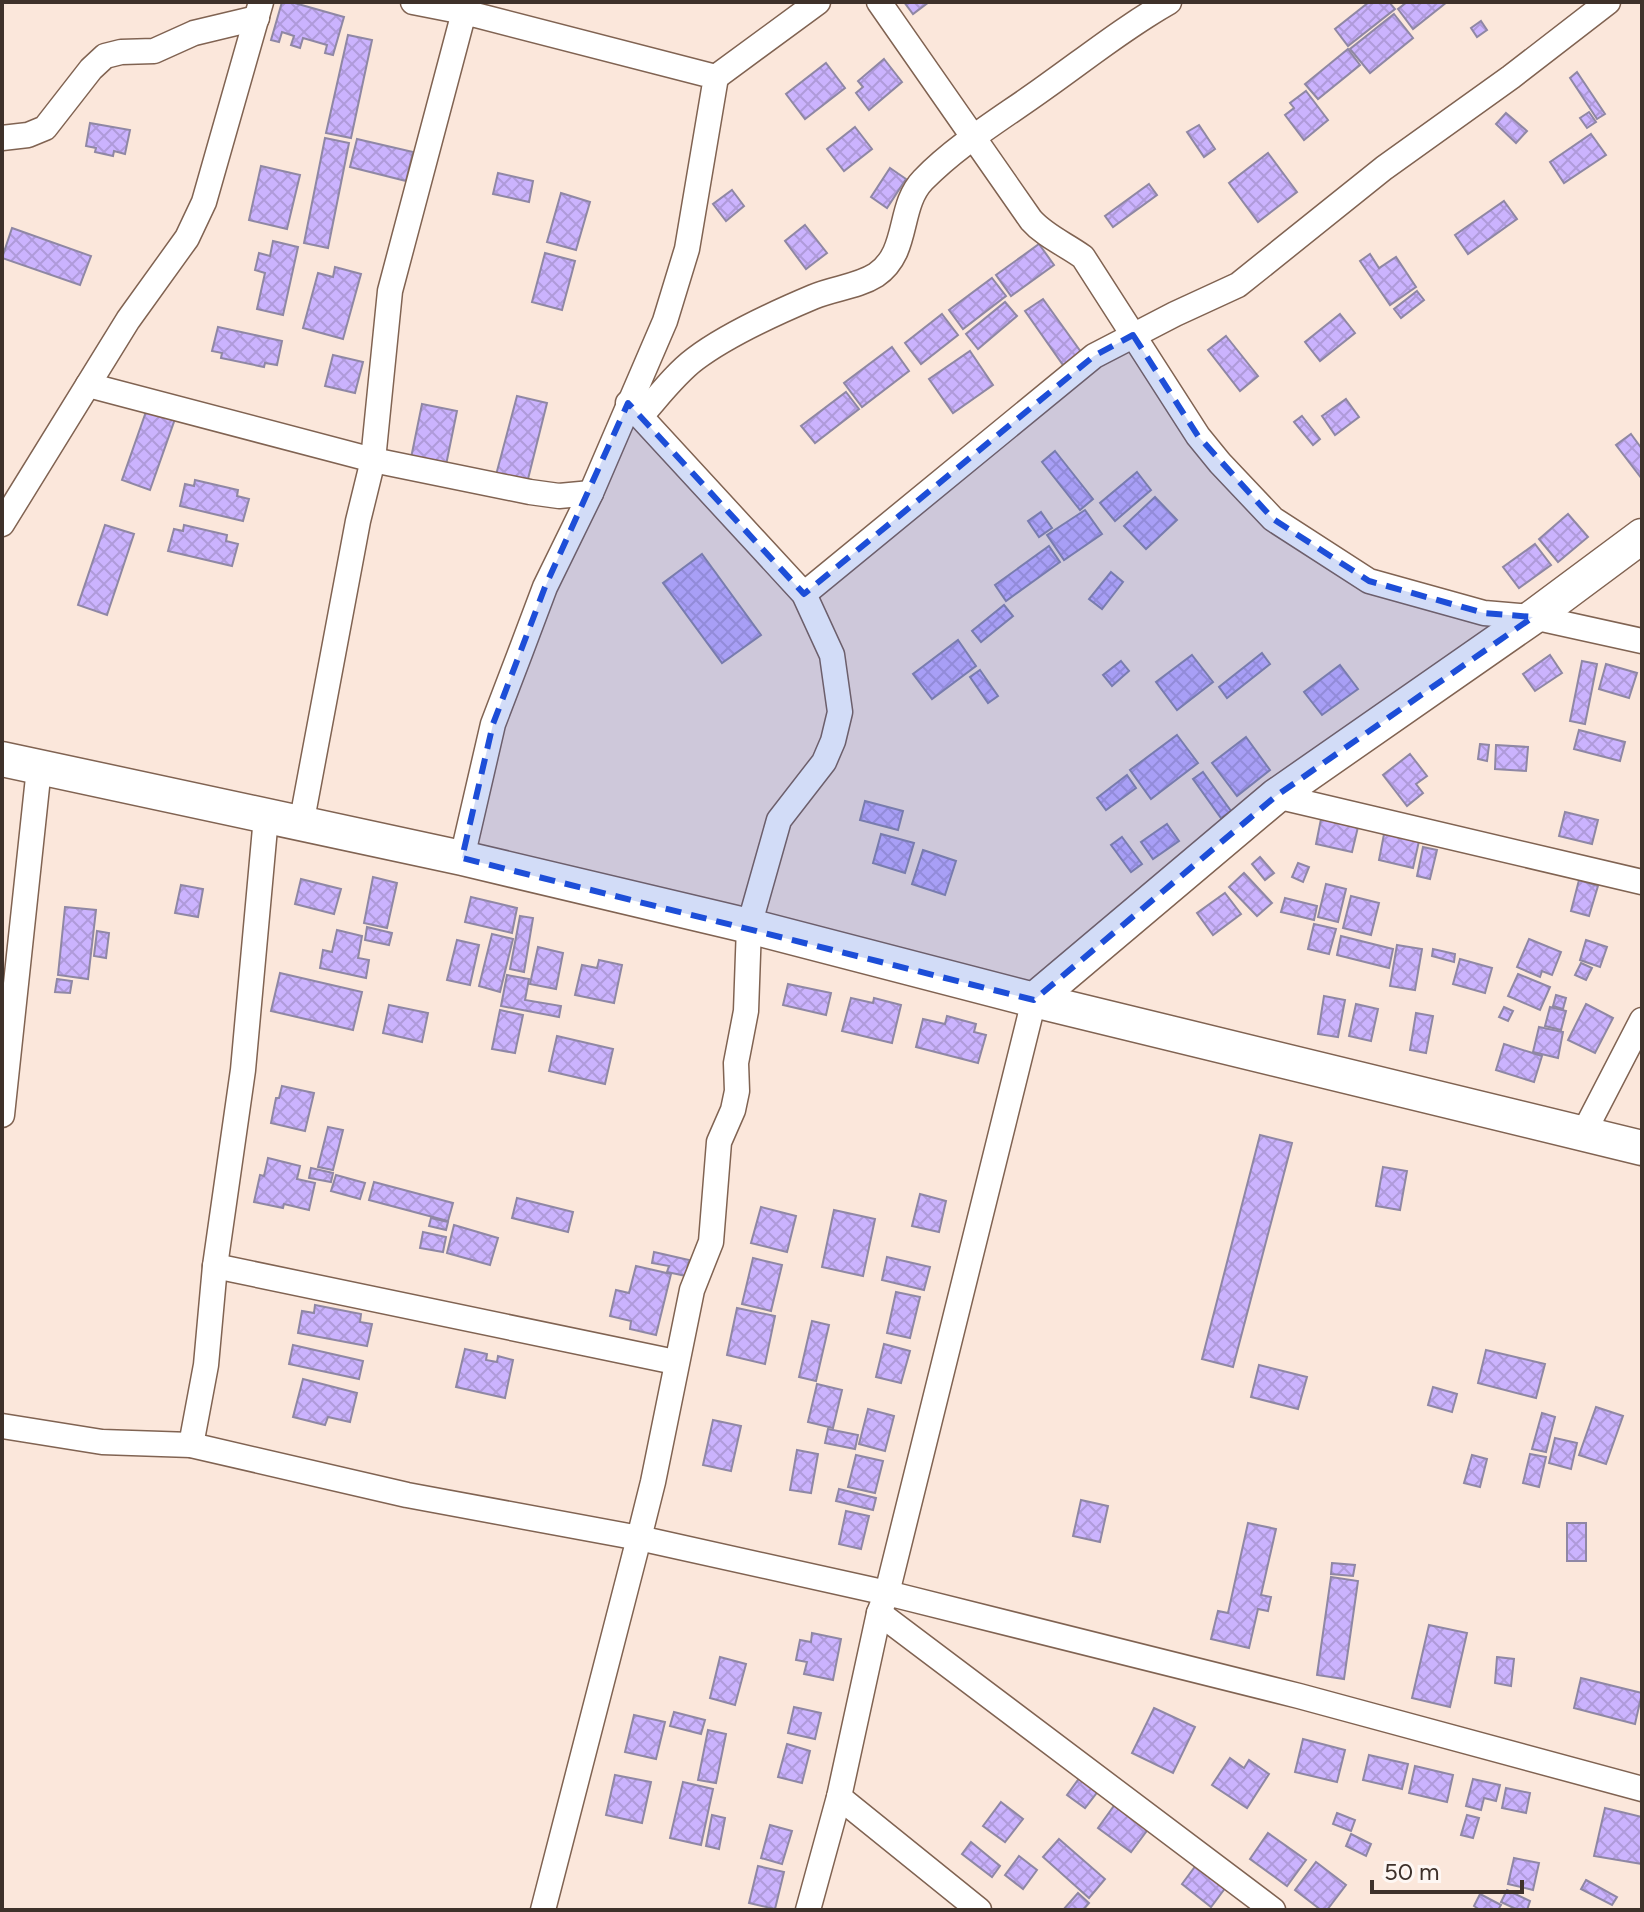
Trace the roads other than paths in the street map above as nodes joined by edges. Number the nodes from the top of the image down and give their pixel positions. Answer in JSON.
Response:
{"nodes":[{"id":1,"x":413,"y":2,"type":"edge"},
{"id":2,"x":818,"y":2,"type":"edge"},
{"id":3,"x":879,"y":2,"type":"edge"},
{"id":4,"x":1169,"y":2,"type":"edge"},
{"id":5,"x":1608,"y":2,"type":"edge"},
{"id":6,"x":466,"y":7,"type":"edge"},
{"id":7,"x":259,"y":10,"type":"edge"},
{"id":8,"x":716,"y":77,"type":"junction"},
{"id":9,"x":2,"y":138,"type":"edge"},
{"id":10,"x":974,"y":138,"type":"junction"},
{"id":11,"x":1133,"y":335,"type":"junction"},
{"id":12,"x":88,"y":385,"type":"junction"},
{"id":13,"x":634,"y":410,"type":"junction"},
{"id":14,"x":373,"y":460,"type":"junction"},
{"id":15,"x":591,"y":493,"type":"junction"},
{"id":16,"x":2,"y":524,"type":"edge"},
{"id":17,"x":1642,"y":536,"type":"edge"},
{"id":18,"x":804,"y":594,"type":"junction"},
{"id":19,"x":1533,"y":617,"type":"junction"},
{"id":20,"x":1642,"y":641,"type":"edge"},
{"id":21,"x":2,"y":759,"type":"edge"},
{"id":22,"x":39,"y":768,"type":"junction"},
{"id":23,"x":1276,"y":796,"type":"junction"},
{"id":24,"x":266,"y":817,"type":"junction"},
{"id":25,"x":301,"y":825,"type":"junction"},
{"id":26,"x":462,"y":858,"type":"junction"},
{"id":27,"x":1642,"y":882,"type":"edge"},
{"id":28,"x":749,"y":926,"type":"junction"},
{"id":29,"x":1034,"y":1000,"type":"junction"},
{"id":30,"x":1642,"y":1020,"type":"edge"},
{"id":31,"x":2,"y":1115,"type":"edge"},
{"id":32,"x":1583,"y":1134,"type":"junction"},
{"id":33,"x":1642,"y":1148,"type":"edge"},
{"id":34,"x":215,"y":1266,"type":"junction"},
{"id":35,"x":675,"y":1362,"type":"junction"},
{"id":36,"x":2,"y":1426,"type":"edge"},
{"id":37,"x":191,"y":1445,"type":"junction"},
{"id":38,"x":639,"y":1538,"type":"junction"},
{"id":39,"x":883,"y":1603,"type":"junction"},
{"id":40,"x":1642,"y":1789,"type":"edge"},
{"id":41,"x":839,"y":1797,"type":"junction"},
{"id":42,"x":543,"y":1910,"type":"edge"},
{"id":43,"x":808,"y":1910,"type":"edge"},
{"id":44,"x":979,"y":1910,"type":"edge"},
{"id":45,"x":1273,"y":1910,"type":"edge"}],
"edges":[{"from":1,"to":6,"type":"street"},
{"from":2,"to":8,"type":"street"},
{"from":3,"to":10,"type":"street"},
{"from":4,"to":10,"type":"street"},
{"from":5,"to":11,"type":"street"},
{"from":6,"to":8,"type":"street"},
{"from":6,"to":14,"type":"street"},
{"from":7,"to":9,"type":"street"},
{"from":7,"to":12,"type":"street"},
{"from":8,"to":13,"type":"street"},
{"from":10,"to":11,"type":"street"},
{"from":10,"to":13,"type":"street"},
{"from":11,"to":18,"type":"street"},
{"from":11,"to":19,"type":"street"},
{"from":12,"to":14,"type":"street"},
{"from":12,"to":16,"type":"street"},
{"from":13,"to":15,"type":"street"},
{"from":13,"to":18,"type":"street"},
{"from":14,"to":15,"type":"street"},
{"from":14,"to":25,"type":"street"},
{"from":15,"to":26,"type":"street"},
{"from":17,"to":19,"type":"street"},
{"from":18,"to":28,"type":"street"},
{"from":19,"to":20,"type":"street"},
{"from":19,"to":23,"type":"street"},
{"from":21,"to":22,"type":"street"},
{"from":22,"to":24,"type":"street"},
{"from":22,"to":31,"type":"street"},
{"from":23,"to":27,"type":"street"},
{"from":23,"to":29,"type":"street"},
{"from":24,"to":25,"type":"street"},
{"from":24,"to":34,"type":"street"},
{"from":25,"to":26,"type":"street"},
{"from":26,"to":28,"type":"street"},
{"from":28,"to":29,"type":"street"},
{"from":28,"to":35,"type":"street"},
{"from":29,"to":32,"type":"street"},
{"from":29,"to":39,"type":"street"},
{"from":30,"to":32,"type":"street"},
{"from":32,"to":33,"type":"street"},
{"from":34,"to":35,"type":"street"},
{"from":34,"to":37,"type":"street"},
{"from":35,"to":38,"type":"street"},
{"from":36,"to":37,"type":"street"},
{"from":37,"to":38,"type":"street"},
{"from":38,"to":39,"type":"street"},
{"from":38,"to":42,"type":"street"},
{"from":39,"to":40,"type":"street"},
{"from":39,"to":41,"type":"street"},
{"from":39,"to":45,"type":"street"},
{"from":41,"to":43,"type":"street"},
{"from":41,"to":44,"type":"street"}]}
